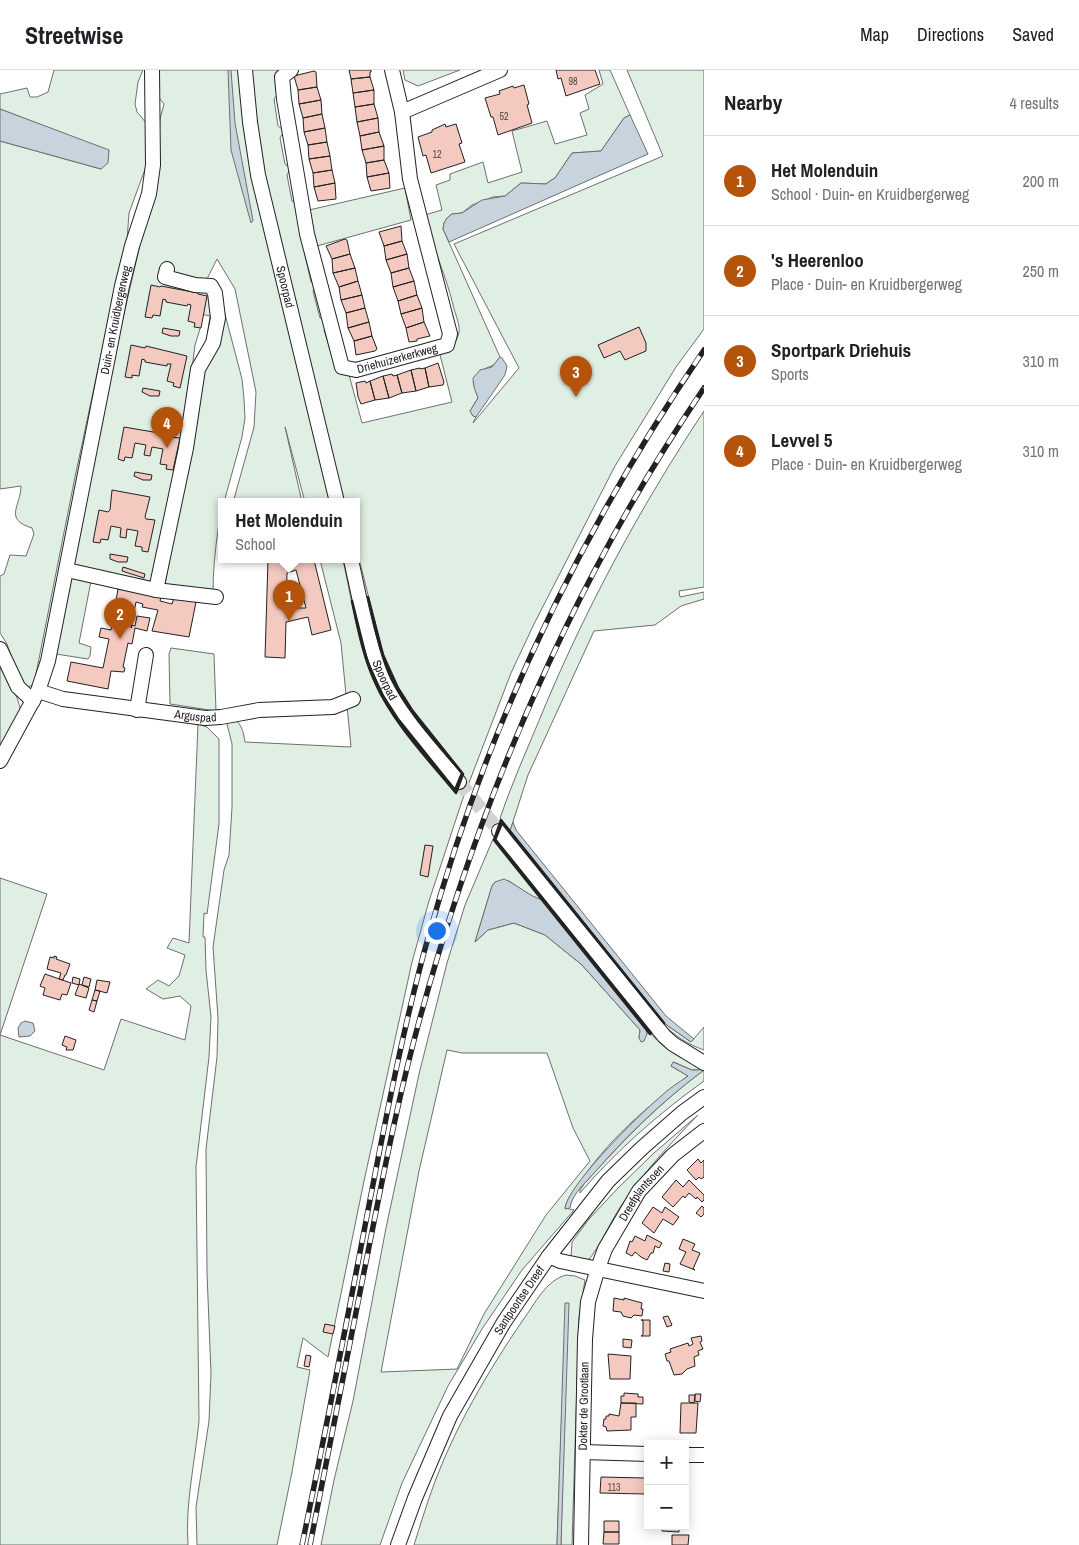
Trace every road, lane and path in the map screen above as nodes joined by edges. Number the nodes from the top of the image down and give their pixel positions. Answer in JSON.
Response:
{"nodes":[{"id":1,"x":152,"y":70,"type":"edge"},
{"id":2,"x":245,"y":70,"type":"edge"},
{"id":3,"x":290,"y":70,"type":"edge"},
{"id":4,"x":392,"y":70,"type":"edge"},
{"id":5,"x":500,"y":70,"type":"edge"},
{"id":6,"x":402,"y":112,"type":"junction"},
{"id":7,"x":167,"y":269,"type":"dead end"},
{"id":8,"x":336,"y":498,"type":"edge"},
{"id":9,"x":352,"y":563,"type":"edge"},
{"id":10,"x":67,"y":570,"type":"junction"},
{"id":11,"x":156,"y":590,"type":"junction"},
{"id":12,"x":216,"y":597,"type":"dead end"},
{"id":13,"x":0,"y":649,"type":"edge"},
{"id":14,"x":146,"y":655,"type":"dead end"},
{"id":15,"x":36,"y":696,"type":"junction"},
{"id":16,"x":353,"y":699,"type":"dead end"},
{"id":17,"x":137,"y":710,"type":"junction"},
{"id":18,"x":0,"y":761,"type":"edge"},
{"id":19,"x":458,"y":782,"type":"tunnel mouth"},
{"id":20,"x":499,"y":832,"type":"tunnel mouth"},
{"id":21,"x":703,"y":1058,"type":"edge"},
{"id":22,"x":703,"y":1098,"type":"edge"},
{"id":23,"x":704,"y":1131,"type":"edge"},
{"id":24,"x":549,"y":1256,"type":"junction"},
{"id":25,"x":598,"y":1268,"type":"junction"},
{"id":26,"x":704,"y":1291,"type":"edge"},
{"id":27,"x":583,"y":1452,"type":"junction"},
{"id":28,"x":644,"y":1454,"type":"edge"},
{"id":29,"x":689,"y":1455,"type":"edge"},
{"id":30,"x":704,"y":1456,"type":"edge"},
{"id":31,"x":398,"y":1545,"type":"edge"},
{"id":32,"x":581,"y":1545,"type":"edge"}],
"edges":[{"from":1,"to":10,"type":"street","name":"Duin- en Kruidbergerweg"},
{"from":2,"to":8,"type":"street","name":"Spoorpad"},
{"from":3,"to":6,"type":"street","name":"Driehuizerkerkweg"},
{"from":4,"to":6,"type":"street","name":"Driehuizerkerkweg"},
{"from":5,"to":6,"type":"street"},
{"from":7,"to":11,"type":"street"},
{"from":9,"to":19,"type":"street","name":"Spoorpad"},
{"from":10,"to":11,"type":"street"},
{"from":10,"to":15,"type":"street","name":"Duin- en Kruidbergerweg"},
{"from":11,"to":12,"type":"street"},
{"from":13,"to":15,"type":"street"},
{"from":14,"to":17,"type":"street"},
{"from":15,"to":17,"type":"street","name":"Arguspad"},
{"from":15,"to":18,"type":"street","name":"Duin- en Kruidbergerweg"},
{"from":16,"to":17,"type":"street","name":"Arguspad"},
{"from":20,"to":21,"type":"street"},
{"from":22,"to":24,"type":"street","name":"Santpoortse Dreef"},
{"from":23,"to":25,"type":"street","name":"Dreefplantsoen"},
{"from":24,"to":25,"type":"street"},
{"from":24,"to":31,"type":"street","name":"Santpoortse Dreef"},
{"from":25,"to":26,"type":"street"},
{"from":25,"to":27,"type":"street","name":"Dokter de Grootlaan"},
{"from":27,"to":28,"type":"street"},
{"from":27,"to":32,"type":"street","name":"Dokter de Grootlaan"},
{"from":29,"to":30,"type":"street"}]}
